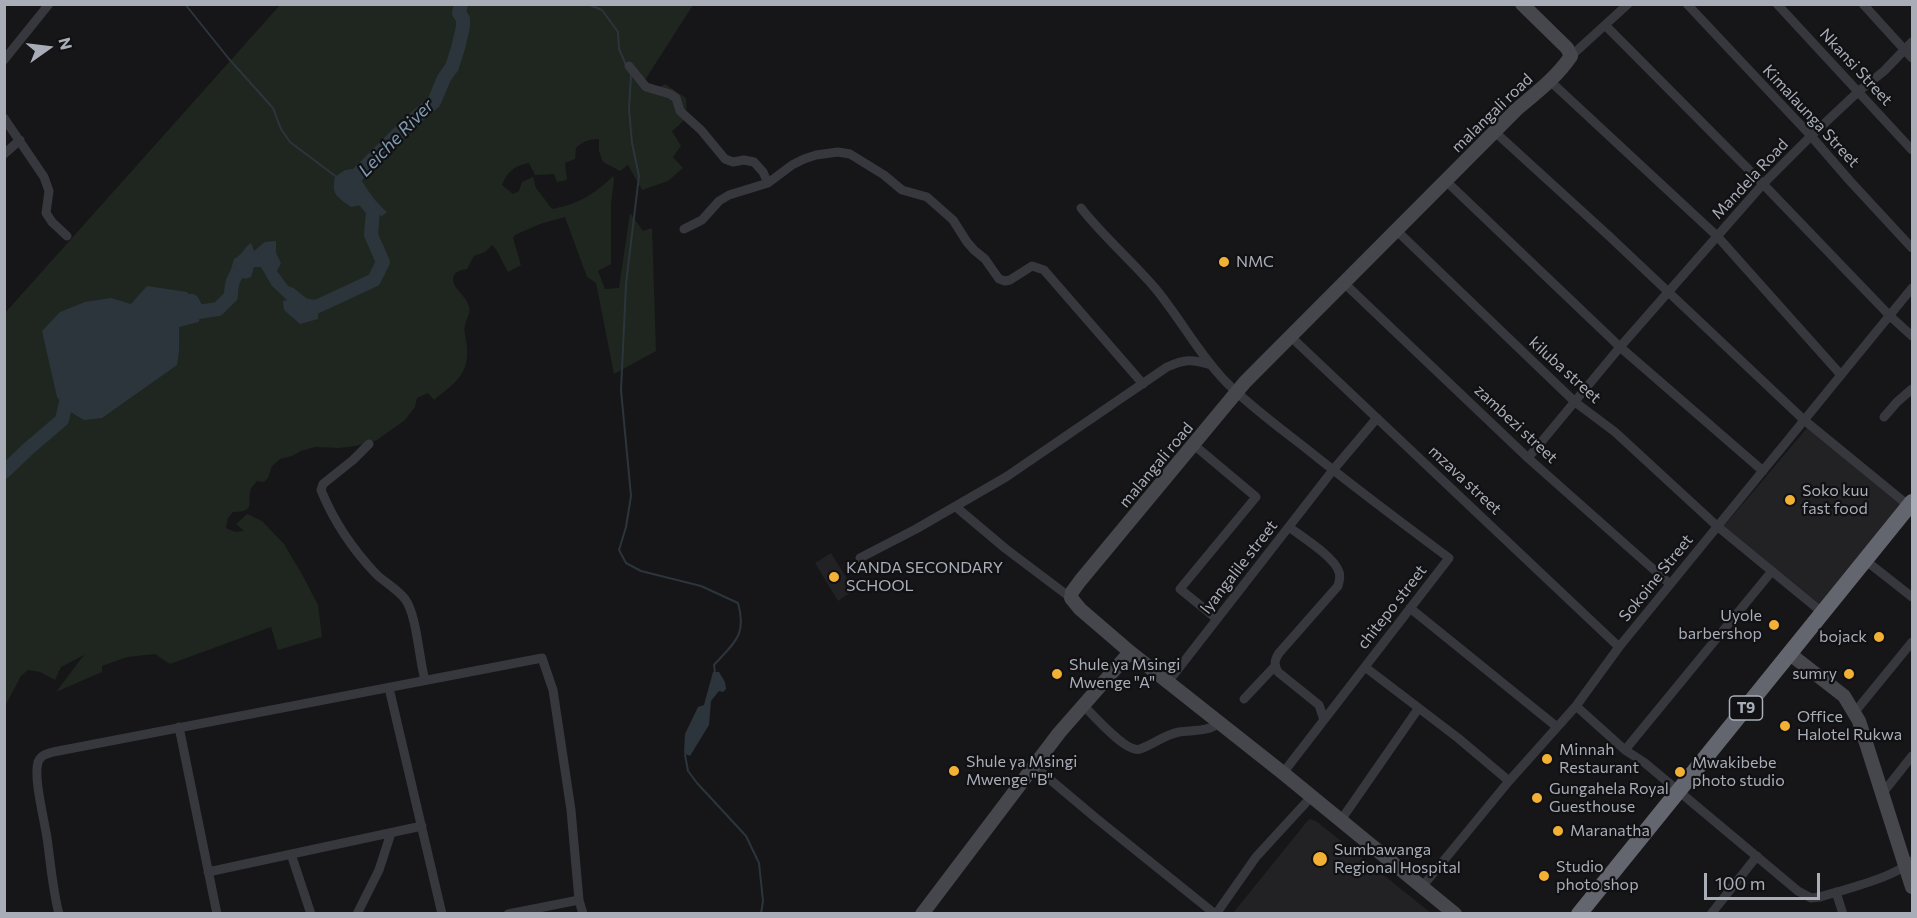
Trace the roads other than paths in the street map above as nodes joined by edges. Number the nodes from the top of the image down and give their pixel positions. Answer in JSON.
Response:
{"nodes":[{"id":1,"x":49,"y":4,"type":"edge"},
{"id":2,"x":1522,"y":4,"type":"edge"},
{"id":3,"x":1628,"y":4,"type":"edge"},
{"id":4,"x":1687,"y":4,"type":"edge"},
{"id":5,"x":1777,"y":4,"type":"edge"},
{"id":6,"x":1863,"y":4,"type":"edge"},
{"id":7,"x":1605,"y":25,"type":"junction"},
{"id":8,"x":1912,"y":42,"type":"edge"},
{"id":9,"x":1905,"y":50,"type":"junction"},
{"id":10,"x":1571,"y":56,"type":"junction"},
{"id":11,"x":1912,"y":58,"type":"edge"},
{"id":12,"x":4,"y":60,"type":"edge"},
{"id":13,"x":629,"y":66,"type":"dead end"},
{"id":14,"x":1550,"y":81,"type":"junction"},
{"id":15,"x":1858,"y":91,"type":"junction"},
{"id":16,"x":4,"y":118,"type":"edge"},
{"id":17,"x":1495,"y":132,"type":"junction"},
{"id":18,"x":1811,"y":136,"type":"junction"},
{"id":19,"x":20,"y":140,"type":"junction"},
{"id":20,"x":1912,"y":150,"type":"edge"},
{"id":21,"x":4,"y":154,"type":"edge"},
{"id":22,"x":1446,"y":181,"type":"junction"},
{"id":23,"x":768,"y":183,"type":"junction"},
{"id":24,"x":1763,"y":184,"type":"junction"},
{"id":25,"x":1081,"y":207,"type":"dead end"},
{"id":26,"x":684,"y":229,"type":"dead end"},
{"id":27,"x":1396,"y":230,"type":"junction"},
{"id":28,"x":67,"y":236,"type":"dead end"},
{"id":29,"x":1717,"y":236,"type":"junction"},
{"id":30,"x":1912,"y":248,"type":"edge"},
{"id":31,"x":1344,"y":283,"type":"junction"},
{"id":32,"x":1912,"y":288,"type":"edge"},
{"id":33,"x":1668,"y":293,"type":"junction"},
{"id":34,"x":1890,"y":316,"type":"junction"},
{"id":35,"x":1290,"y":336,"type":"junction"},
{"id":36,"x":1912,"y":336,"type":"edge"},
{"id":37,"x":1620,"y":347,"type":"junction"},
{"id":38,"x":1211,"y":365,"type":"junction"},
{"id":39,"x":1841,"y":375,"type":"junction"},
{"id":40,"x":1143,"y":384,"type":"junction"},
{"id":41,"x":1912,"y":389,"type":"edge"},
{"id":42,"x":1238,"y":392,"type":"junction"},
{"id":43,"x":1575,"y":402,"type":"junction"},
{"id":44,"x":1884,"y":417,"type":"dead end"},
{"id":45,"x":1377,"y":418,"type":"junction"},
{"id":46,"x":1804,"y":420,"type":"junction"},
{"id":47,"x":369,"y":444,"type":"dead end"},
{"id":48,"x":1194,"y":445,"type":"junction"},
{"id":49,"x":1528,"y":458,"type":"junction"},
{"id":50,"x":1333,"y":470,"type":"junction"},
{"id":51,"x":1763,"y":471,"type":"junction"},
{"id":52,"x":1911,"y":504,"type":"edge"},
{"id":53,"x":956,"y":507,"type":"junction"},
{"id":54,"x":1717,"y":526,"type":"junction"},
{"id":55,"x":1289,"y":527,"type":"junction"},
{"id":56,"x":860,"y":558,"type":"dead end"},
{"id":57,"x":1865,"y":560,"type":"junction"},
{"id":58,"x":1772,"y":571,"type":"junction"},
{"id":59,"x":1670,"y":585,"type":"junction"},
{"id":60,"x":1912,"y":597,"type":"edge"},
{"id":61,"x":1071,"y":598,"type":"junction"},
{"id":62,"x":1410,"y":608,"type":"junction"},
{"id":63,"x":1823,"y":613,"type":"junction"},
{"id":64,"x":1217,"y":619,"type":"junction"},
{"id":65,"x":1912,"y":642,"type":"edge"},
{"id":66,"x":1619,"y":647,"type":"junction"},
{"id":67,"x":1130,"y":652,"type":"junction"},
{"id":68,"x":1790,"y":654,"type":"junction"},
{"id":69,"x":1275,"y":666,"type":"junction"},
{"id":70,"x":1365,"y":667,"type":"junction"},
{"id":71,"x":425,"y":680,"type":"junction"},
{"id":72,"x":1168,"y":682,"type":"junction"},
{"id":73,"x":389,"y":688,"type":"junction"},
{"id":74,"x":1244,"y":699,"type":"dead end"},
{"id":75,"x":1083,"y":705,"type":"junction"},
{"id":76,"x":1576,"y":706,"type":"junction"},
{"id":77,"x":1418,"y":709,"type":"junction"},
{"id":78,"x":1854,"y":712,"type":"junction"},
{"id":79,"x":1324,"y":720,"type":"junction"},
{"id":80,"x":1219,"y":723,"type":"junction"},
{"id":81,"x":179,"y":727,"type":"junction"},
{"id":82,"x":1557,"y":727,"type":"junction"},
{"id":83,"x":1625,"y":750,"type":"junction"},
{"id":84,"x":1912,"y":756,"type":"edge"},
{"id":85,"x":1034,"y":766,"type":"junction"},
{"id":86,"x":1283,"y":772,"type":"junction"},
{"id":87,"x":1509,"y":781,"type":"junction"},
{"id":88,"x":1677,"y":790,"type":"junction"},
{"id":89,"x":1882,"y":794,"type":"junction"},
{"id":90,"x":1312,"y":796,"type":"junction"},
{"id":91,"x":1341,"y":820,"type":"junction"},
{"id":92,"x":422,"y":826,"type":"junction"},
{"id":93,"x":391,"y":833,"type":"junction"},
{"id":94,"x":291,"y":854,"type":"junction"},
{"id":95,"x":1757,"y":856,"type":"junction"},
{"id":96,"x":1909,"y":864,"type":"edge"},
{"id":97,"x":208,"y":872,"type":"junction"},
{"id":98,"x":1422,"y":887,"type":"junction"},
{"id":99,"x":1912,"y":887,"type":"edge"},
{"id":100,"x":1836,"y":892,"type":"junction"},
{"id":101,"x":579,"y":900,"type":"junction"},
{"id":102,"x":1711,"y":913,"type":"edge"},
{"id":103,"x":59,"y":914,"type":"edge"},
{"id":104,"x":217,"y":914,"type":"edge"},
{"id":105,"x":311,"y":914,"type":"edge"},
{"id":106,"x":357,"y":914,"type":"edge"},
{"id":107,"x":442,"y":914,"type":"edge"},
{"id":108,"x":508,"y":914,"type":"edge"},
{"id":109,"x":583,"y":914,"type":"edge"},
{"id":110,"x":922,"y":914,"type":"edge"},
{"id":111,"x":1215,"y":914,"type":"edge"},
{"id":112,"x":1455,"y":914,"type":"edge"},
{"id":113,"x":1579,"y":914,"type":"edge"},
{"id":114,"x":1843,"y":914,"type":"edge"}],
"edges":[{"from":1,"to":12,"type":"street"},
{"from":2,"to":10,"type":"street"},
{"from":3,"to":7,"type":"street"},
{"from":4,"to":18,"type":"street","name":"Kimalaunga Street"},
{"from":5,"to":15,"type":"street","name":"Nkansi Street"},
{"from":6,"to":9,"type":"street"},
{"from":7,"to":10,"type":"street"},
{"from":7,"to":24,"type":"street"},
{"from":8,"to":9,"type":"street","name":"Mandela Road"},
{"from":9,"to":11,"type":"street"},
{"from":9,"to":15,"type":"street","name":"Mandela Road"},
{"from":10,"to":14,"type":"street","name":"malangali road"},
{"from":13,"to":23,"type":"street"},
{"from":14,"to":17,"type":"street","name":"malangali road"},
{"from":14,"to":29,"type":"street"},
{"from":15,"to":18,"type":"street","name":"Mandela Road"},
{"from":15,"to":20,"type":"street","name":"Nkansi Street"},
{"from":16,"to":19,"type":"street"},
{"from":17,"to":22,"type":"street","name":"malangali road"},
{"from":17,"to":33,"type":"street"},
{"from":18,"to":24,"type":"street","name":"Mandela Road"},
{"from":18,"to":30,"type":"street","name":"Kimalaunga Street"},
{"from":19,"to":21,"type":"street"},
{"from":19,"to":28,"type":"street"},
{"from":22,"to":27,"type":"street","name":"malangali road"},
{"from":22,"to":37,"type":"street"},
{"from":23,"to":26,"type":"street"},
{"from":23,"to":40,"type":"street"},
{"from":24,"to":29,"type":"street","name":"Mandela Road"},
{"from":24,"to":34,"type":"street"},
{"from":25,"to":38,"type":"street","name":"chitepo street"},
{"from":27,"to":31,"type":"street","name":"malangali road"},
{"from":27,"to":43,"type":"street","name":"kiluba street"},
{"from":29,"to":33,"type":"street","name":"Mandela Road"},
{"from":29,"to":39,"type":"street"},
{"from":31,"to":35,"type":"street","name":"malangali road"},
{"from":31,"to":49,"type":"street","name":"zambezi street"},
{"from":32,"to":34,"type":"street","name":"Sokoine Street"},
{"from":33,"to":37,"type":"street","name":"Mandela Road"},
{"from":33,"to":46,"type":"street"},
{"from":34,"to":36,"type":"street"},
{"from":34,"to":39,"type":"street","name":"Sokoine Street"},
{"from":35,"to":42,"type":"street","name":"malangali road"},
{"from":35,"to":45,"type":"street","name":"mzava street"},
{"from":37,"to":43,"type":"street"},
{"from":37,"to":51,"type":"street"},
{"from":38,"to":40,"type":"street"},
{"from":38,"to":42,"type":"street","name":"chitepo street"},
{"from":39,"to":46,"type":"street","name":"Sokoine Street"},
{"from":40,"to":53,"type":"street"},
{"from":41,"to":44,"type":"street"},
{"from":42,"to":48,"type":"street","name":"malangali road"},
{"from":42,"to":50,"type":"street","name":"chitepo street"},
{"from":43,"to":49,"type":"street"},
{"from":43,"to":54,"type":"street","name":"kiluba street"},
{"from":45,"to":50,"type":"street","name":"lyangalile street"},
{"from":45,"to":66,"type":"street","name":"mzava street"},
{"from":46,"to":51,"type":"street","name":"Sokoine Street"},
{"from":46,"to":52,"type":"street"},
{"from":47,"to":71,"type":"street"},
{"from":48,"to":61,"type":"street","name":"malangali road"},
{"from":48,"to":64,"type":"street"},
{"from":49,"to":59,"type":"street","name":"zambezi street"},
{"from":50,"to":55,"type":"street","name":"lyangalile street"},
{"from":50,"to":62,"type":"street","name":"chitepo street"},
{"from":51,"to":54,"type":"street","name":"Sokoine Street"},
{"from":52,"to":57,"type":"highway","number":"T9"},
{"from":53,"to":56,"type":"street"},
{"from":53,"to":61,"type":"street"},
{"from":54,"to":58,"type":"street","name":"kiluba street"},
{"from":54,"to":59,"type":"street","name":"Sokoine Street"},
{"from":55,"to":64,"type":"street","name":"lyangalile street"},
{"from":55,"to":69,"type":"street"},
{"from":57,"to":60,"type":"street"},
{"from":57,"to":63,"type":"highway","number":"T9"},
{"from":58,"to":63,"type":"street","name":"kiluba street"},
{"from":58,"to":83,"type":"street"},
{"from":59,"to":66,"type":"street","name":"Sokoine Street"},
{"from":61,"to":67,"type":"street"},
{"from":62,"to":70,"type":"street","name":"chitepo street"},
{"from":62,"to":82,"type":"street"},
{"from":63,"to":68,"type":"highway","number":"T9"},
{"from":64,"to":72,"type":"street","name":"lyangalile street"},
{"from":65,"to":78,"type":"street"},
{"from":66,"to":76,"type":"street","name":"Sokoine Street"},
{"from":67,"to":72,"type":"street"},
{"from":67,"to":75,"type":"street"},
{"from":68,"to":78,"type":"street"},
{"from":68,"to":88,"type":"highway","number":"T9"},
{"from":69,"to":74,"type":"street"},
{"from":69,"to":79,"type":"street"},
{"from":70,"to":77,"type":"street"},
{"from":70,"to":79,"type":"street","name":"chitepo street"},
{"from":71,"to":73,"type":"street"},
{"from":71,"to":101,"type":"street"},
{"from":72,"to":80,"type":"street"},
{"from":73,"to":81,"type":"street"},
{"from":73,"to":92,"type":"street"},
{"from":75,"to":80,"type":"street"},
{"from":75,"to":85,"type":"street"},
{"from":76,"to":82,"type":"street","name":"Sokoine Street"},
{"from":76,"to":83,"type":"street"},
{"from":77,"to":87,"type":"street"},
{"from":77,"to":91,"type":"street"},
{"from":78,"to":89,"type":"street"},
{"from":79,"to":86,"type":"street","name":"chitepo street"},
{"from":80,"to":86,"type":"street"},
{"from":81,"to":97,"type":"street"},
{"from":81,"to":103,"type":"street"},
{"from":82,"to":87,"type":"street","name":"Sokoine Street"},
{"from":83,"to":88,"type":"street"},
{"from":84,"to":89,"type":"street"},
{"from":85,"to":110,"type":"street"},
{"from":85,"to":111,"type":"street"},
{"from":86,"to":90,"type":"street"},
{"from":87,"to":98,"type":"street","name":"Sokoine Street"},
{"from":88,"to":95,"type":"street"},
{"from":88,"to":113,"type":"highway","number":"T9"},
{"from":89,"to":96,"type":"street"},
{"from":90,"to":91,"type":"street"},
{"from":90,"to":111,"type":"street"},
{"from":91,"to":98,"type":"street"},
{"from":92,"to":93,"type":"street"},
{"from":92,"to":107,"type":"street"},
{"from":93,"to":94,"type":"street"},
{"from":93,"to":106,"type":"street"},
{"from":94,"to":97,"type":"street"},
{"from":94,"to":105,"type":"street"},
{"from":95,"to":100,"type":"street"},
{"from":95,"to":102,"type":"street"},
{"from":96,"to":99,"type":"street"},
{"from":96,"to":100,"type":"street"},
{"from":97,"to":104,"type":"street"},
{"from":98,"to":112,"type":"street"},
{"from":100,"to":114,"type":"street"},
{"from":101,"to":108,"type":"street"},
{"from":101,"to":109,"type":"street"}]}
